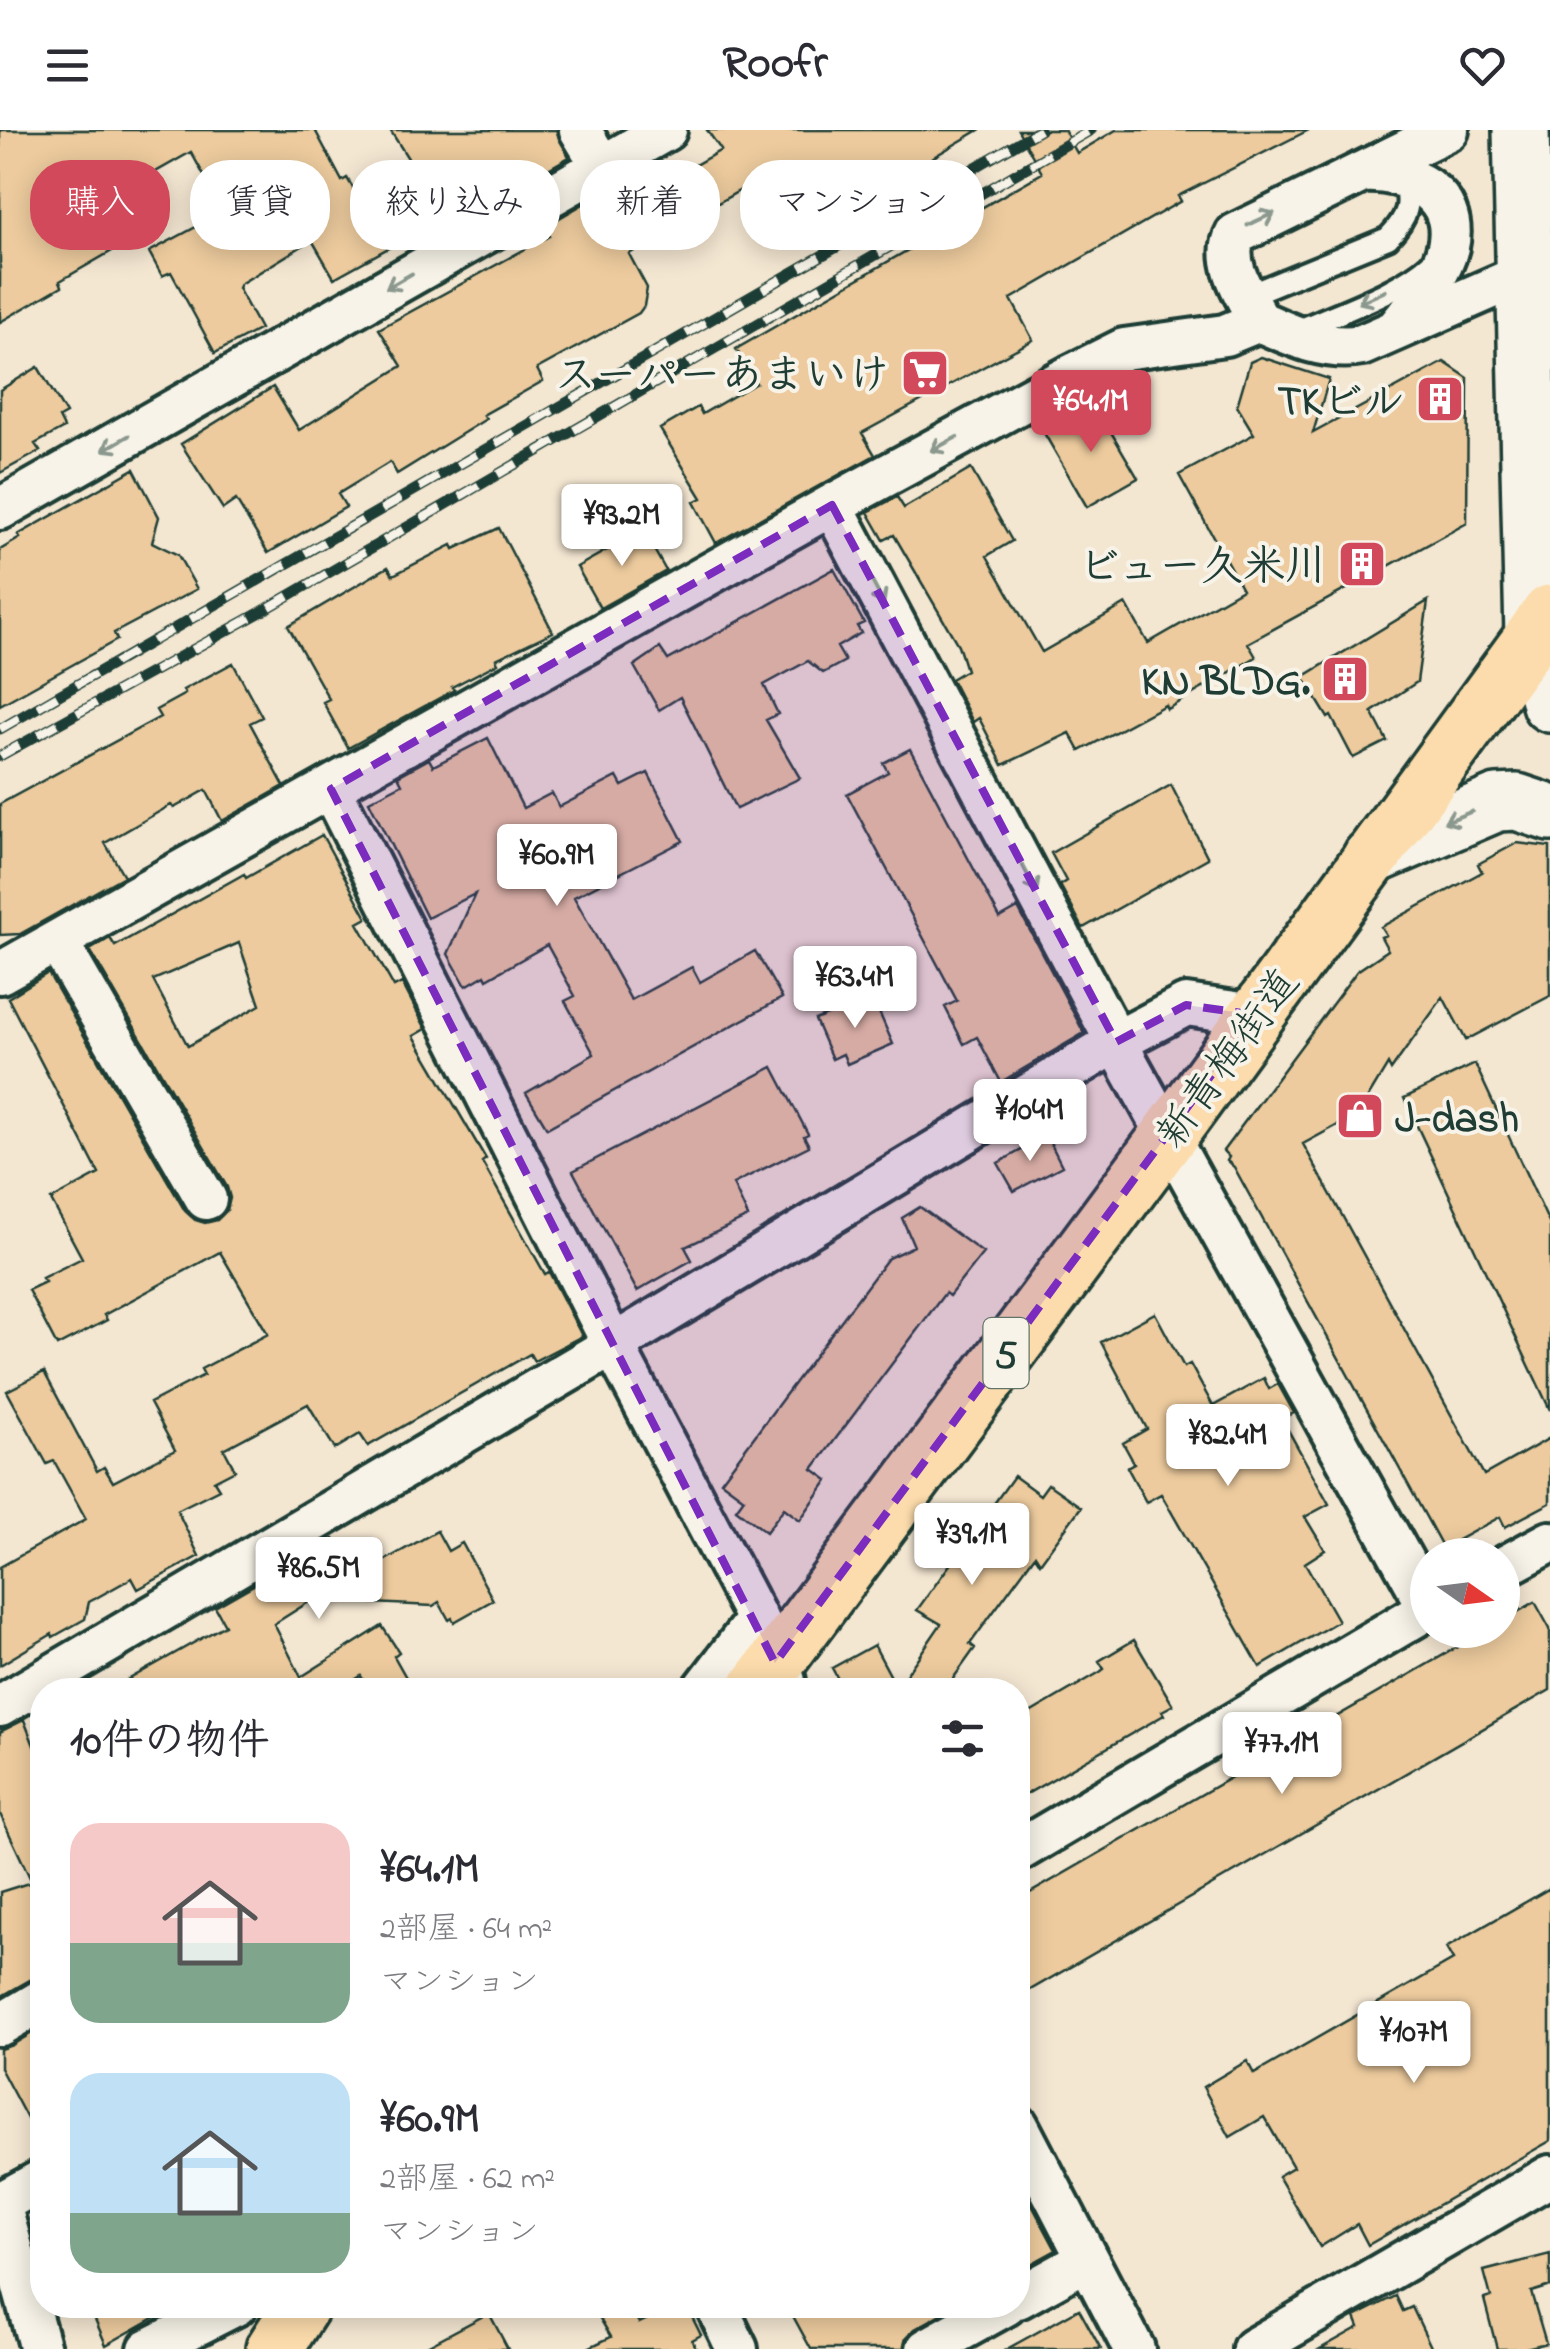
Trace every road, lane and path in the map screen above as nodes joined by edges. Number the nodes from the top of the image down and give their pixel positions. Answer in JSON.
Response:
{"nodes":[{"id":1,"x":580,"y":130,"type":"edge"},
{"id":2,"x":666,"y":130,"type":"edge"},
{"id":3,"x":1448,"y":130,"type":"edge"},
{"id":4,"x":1521,"y":130,"type":"edge"},
{"id":5,"x":598,"y":160,"type":"edge"},
{"id":6,"x":612,"y":160,"type":"edge"},
{"id":7,"x":1381,"y":174,"type":"junction"},
{"id":8,"x":580,"y":178,"type":"edge"},
{"id":9,"x":1448,"y":248,"type":"junction"},
{"id":10,"x":1534,"y":312,"type":"edge"},
{"id":11,"x":1265,"y":317,"type":"junction"},
{"id":12,"x":1396,"y":330,"type":"junction"},
{"id":13,"x":832,"y":505,"type":"junction"},
{"id":14,"x":0,"y":509,"type":"edge"},
{"id":15,"x":1542,"y":625,"type":"edge"},
{"id":16,"x":1550,"y":704,"type":"edge"},
{"id":17,"x":330,"y":789,"type":"junction"},
{"id":18,"x":1550,"y":813,"type":"edge"},
{"id":19,"x":1371,"y":857,"type":"junction"},
{"id":20,"x":58,"y":941,"type":"junction"},
{"id":21,"x":0,"y":973,"type":"edge"},
{"id":22,"x":1256,"y":1015,"type":"junction"},
{"id":23,"x":1116,"y":1042,"type":"junction"},
{"id":24,"x":1170,"y":1134,"type":"junction"},
{"id":25,"x":206,"y":1200,"type":"dead end"},
{"id":26,"x":613,"y":1345,"type":"junction"},
{"id":27,"x":1550,"y":1542,"type":"edge"},
{"id":28,"x":1520,"y":1558,"type":"edge"},
{"id":29,"x":1410,"y":1574,"type":"edge"},
{"id":30,"x":1410,"y":1618,"type":"edge"},
{"id":31,"x":769,"y":1666,"type":"edge"},
{"id":32,"x":48,"y":1678,"type":"edge"},
{"id":33,"x":736,"y":1678,"type":"edge"},
{"id":34,"x":30,"y":1688,"type":"edge"},
{"id":35,"x":0,"y":1706,"type":"edge"},
{"id":36,"x":1030,"y":1844,"type":"edge"},
{"id":37,"x":30,"y":2007,"type":"edge"},
{"id":38,"x":0,"y":2025,"type":"edge"},
{"id":39,"x":1030,"y":2149,"type":"edge"},
{"id":40,"x":1550,"y":2176,"type":"edge"},
{"id":41,"x":30,"y":2187,"type":"edge"},
{"id":42,"x":0,"y":2204,"type":"edge"},
{"id":43,"x":1087,"y":2260,"type":"junction"},
{"id":44,"x":1030,"y":2291,"type":"edge"},
{"id":45,"x":30,"y":2313,"type":"edge"},
{"id":46,"x":31,"y":2318,"type":"edge"},
{"id":47,"x":210,"y":2318,"type":"edge"},
{"id":48,"x":294,"y":2318,"type":"edge"},
{"id":49,"x":722,"y":2318,"type":"edge"},
{"id":50,"x":983,"y":2318,"type":"edge"},
{"id":51,"x":40,"y":2349,"type":"edge"},
{"id":52,"x":149,"y":2349,"type":"edge"},
{"id":53,"x":274,"y":2349,"type":"edge"},
{"id":54,"x":737,"y":2349,"type":"edge"},
{"id":55,"x":927,"y":2349,"type":"edge"},
{"id":56,"x":1134,"y":2349,"type":"edge"},
{"id":57,"x":1252,"y":2349,"type":"edge"}],
"edges":[{"from":1,"to":5,"type":"street"},
{"from":2,"to":6,"type":"street"},
{"from":3,"to":7,"type":"street"},
{"from":4,"to":10,"type":"main road"},
{"from":7,"to":9,"type":"street"},
{"from":7,"to":11,"type":"lane"},
{"from":11,"to":7,"type":"street","one_way":true},
{"from":8,"to":14,"type":"street","one_way":true},
{"from":9,"to":11,"type":"lane","one_way":true},
{"from":9,"to":12,"type":"street"},
{"from":10,"to":12,"type":"street"},
{"from":10,"to":15,"type":"main road"},
{"from":11,"to":12,"type":"street"},
{"from":11,"to":13,"type":"street","one_way":true},
{"from":13,"to":17,"type":"street"},
{"from":13,"to":23,"type":"street","one_way":true},
{"from":15,"to":16,"type":"main road"},
{"from":15,"to":19,"type":"main road","name":"新青梅街道","number":"5"},
{"from":17,"to":20,"type":"street"},
{"from":17,"to":26,"type":"street"},
{"from":18,"to":19,"type":"main road","one_way":true},
{"from":19,"to":22,"type":"main road","name":"新青梅街道","number":"5"},
{"from":20,"to":21,"type":"street"},
{"from":20,"to":25,"type":"street"},
{"from":22,"to":23,"type":"street"},
{"from":22,"to":24,"type":"main road","name":"新青梅街道","number":"5"},
{"from":23,"to":24,"type":"street"},
{"from":23,"to":26,"type":"street"},
{"from":24,"to":29,"type":"street"},
{"from":24,"to":31,"type":"main road","name":"新青梅街道","number":"5"},
{"from":26,"to":31,"type":"street"},
{"from":26,"to":32,"type":"street"},
{"from":27,"to":28,"type":"street"},
{"from":30,"to":36,"type":"street"},
{"from":31,"to":33,"type":"street"},
{"from":34,"to":35,"type":"street"},
{"from":37,"to":38,"type":"street"},
{"from":39,"to":43,"type":"street"},
{"from":40,"to":57,"type":"street"},
{"from":41,"to":42,"type":"street"},
{"from":42,"to":45,"type":"street"},
{"from":43,"to":44,"type":"street"},
{"from":43,"to":56,"type":"street"},
{"from":46,"to":51,"type":"street"},
{"from":47,"to":52,"type":"street"},
{"from":48,"to":53,"type":"main road"},
{"from":49,"to":54,"type":"street"},
{"from":50,"to":55,"type":"street"}]}
